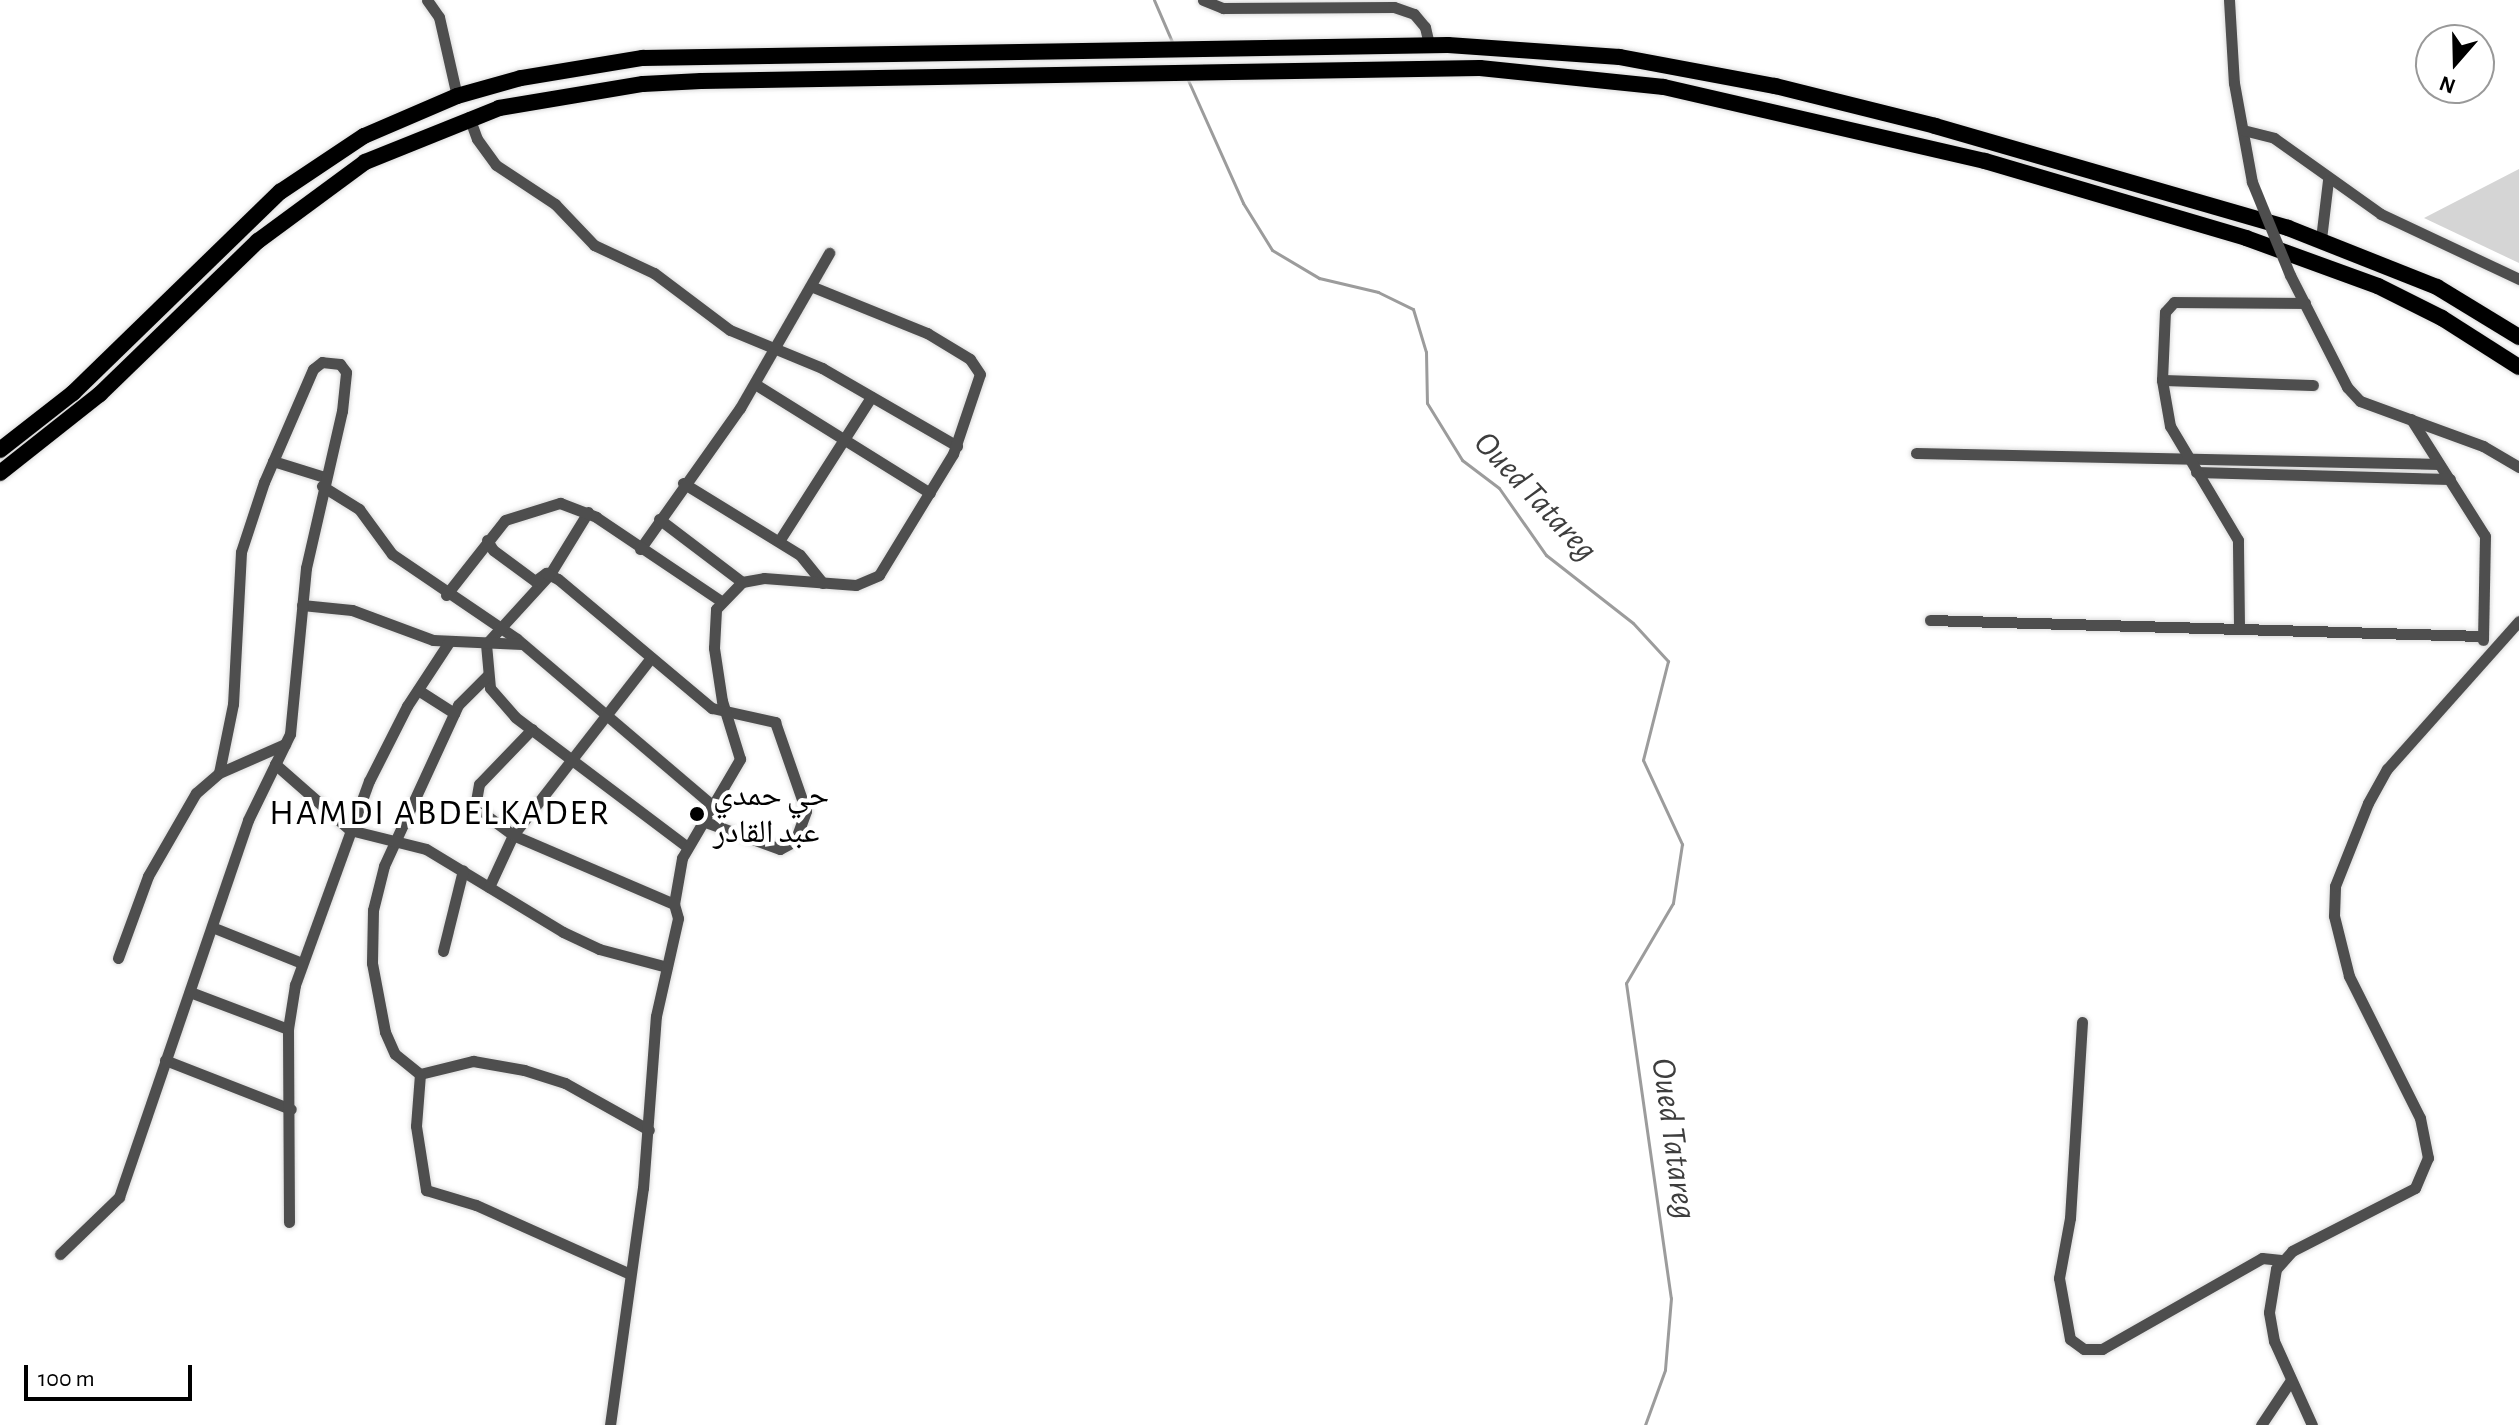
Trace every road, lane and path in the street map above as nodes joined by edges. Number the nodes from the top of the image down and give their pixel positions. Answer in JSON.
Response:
{"nodes":[{"id":1,"x":427,"y":0,"type":"edge"},
{"id":2,"x":1203,"y":0,"type":"edge"},
{"id":3,"x":2229,"y":0,"type":"edge"},
{"id":4,"x":1429,"y":45,"type":"junction"},
{"id":5,"x":457,"y":96,"type":"junction"},
{"id":6,"x":469,"y":117,"type":"junction"},
{"id":7,"x":2243,"y":130,"type":"junction"},
{"id":8,"x":2328,"y":180,"type":"junction"},
{"id":9,"x":2321,"y":239,"type":"junction"},
{"id":10,"x":829,"y":253,"type":"dead end"},
{"id":11,"x":2519,"y":279,"type":"edge"},
{"id":12,"x":813,"y":287,"type":"junction"},
{"id":13,"x":2305,"y":303,"type":"junction"},
{"id":14,"x":2519,"y":337,"type":"edge"},
{"id":15,"x":777,"y":349,"type":"junction"},
{"id":16,"x":2519,"y":367,"type":"edge"},
{"id":17,"x":2162,"y":380,"type":"junction"},
{"id":18,"x":755,"y":384,"type":"junction"},
{"id":19,"x":2313,"y":385,"type":"dead end"},
{"id":20,"x":871,"y":397,"type":"junction"},
{"id":21,"x":2411,"y":419,"type":"junction"},
{"id":22,"x":844,"y":439,"type":"junction"},
{"id":23,"x":957,"y":446,"type":"junction"},
{"id":24,"x":0,"y":450,"type":"edge"},
{"id":25,"x":1916,"y":453,"type":"dead end"},
{"id":26,"x":2189,"y":460,"type":"junction"},
{"id":27,"x":273,"y":461,"type":"junction"},
{"id":28,"x":2439,"y":464,"type":"junction"},
{"id":29,"x":2519,"y":467,"type":"edge"},
{"id":30,"x":2196,"y":472,"type":"junction"},
{"id":31,"x":0,"y":473,"type":"edge"},
{"id":32,"x":2450,"y":479,"type":"junction"},
{"id":33,"x":323,"y":481,"type":"junction"},
{"id":34,"x":683,"y":483,"type":"junction"},
{"id":35,"x":930,"y":493,"type":"junction"},
{"id":36,"x":588,"y":512,"type":"junction"},
{"id":37,"x":659,"y":519,"type":"junction"},
{"id":38,"x":487,"y":540,"type":"junction"},
{"id":39,"x":779,"y":541,"type":"junction"},
{"id":40,"x":640,"y":549,"type":"junction"},
{"id":41,"x":545,"y":576,"type":"junction"},
{"id":42,"x":742,"y":582,"type":"junction"},
{"id":43,"x":823,"y":583,"type":"junction"},
{"id":44,"x":446,"y":595,"type":"junction"},
{"id":45,"x":721,"y":601,"type":"junction"},
{"id":46,"x":302,"y":605,"type":"junction"},
{"id":47,"x":1930,"y":620,"type":"dead end"},
{"id":48,"x":2519,"y":621,"type":"edge"},
{"id":49,"x":2239,"y":627,"type":"junction"},
{"id":50,"x":501,"y":629,"type":"junction"},
{"id":51,"x":2483,"y":636,"type":"junction"},
{"id":52,"x":449,"y":642,"type":"junction"},
{"id":53,"x":486,"y":644,"type":"junction"},
{"id":54,"x":522,"y":644,"type":"junction"},
{"id":55,"x":2486,"y":652,"type":"junction"},
{"id":56,"x":650,"y":659,"type":"junction"},
{"id":57,"x":488,"y":675,"type":"junction"},
{"id":58,"x":418,"y":690,"type":"junction"},
{"id":59,"x":717,"y":704,"type":"junction"},
{"id":60,"x":454,"y":713,"type":"junction"},
{"id":61,"x":605,"y":715,"type":"junction"},
{"id":62,"x":727,"y":715,"type":"junction"},
{"id":63,"x":532,"y":729,"type":"junction"},
{"id":64,"x":285,"y":744,"type":"junction"},
{"id":65,"x":571,"y":760,"type":"junction"},
{"id":66,"x":275,"y":764,"type":"junction"},
{"id":67,"x":219,"y":773,"type":"junction"},
{"id":68,"x":711,"y":804,"type":"junction"},
{"id":69,"x":700,"y":820,"type":"junction"},
{"id":70,"x":350,"y":830,"type":"junction"},
{"id":71,"x":513,"y":835,"type":"junction"},
{"id":72,"x":393,"y":838,"type":"junction"},
{"id":73,"x":686,"y":846,"type":"junction"},
{"id":74,"x":463,"y":870,"type":"junction"},
{"id":75,"x":489,"y":887,"type":"junction"},
{"id":76,"x":674,"y":904,"type":"junction"},
{"id":77,"x":212,"y":927,"type":"junction"},
{"id":78,"x":443,"y":951,"type":"dead end"},
{"id":79,"x":118,"y":958,"type":"dead end"},
{"id":80,"x":302,"y":963,"type":"junction"},
{"id":81,"x":667,"y":967,"type":"junction"},
{"id":82,"x":190,"y":992,"type":"junction"},
{"id":83,"x":2082,"y":1022,"type":"dead end"},
{"id":84,"x":288,"y":1029,"type":"junction"},
{"id":85,"x":165,"y":1060,"type":"junction"},
{"id":86,"x":420,"y":1074,"type":"junction"},
{"id":87,"x":291,"y":1109,"type":"junction"},
{"id":88,"x":649,"y":1130,"type":"junction"},
{"id":89,"x":289,"y":1222,"type":"dead end"},
{"id":90,"x":60,"y":1254,"type":"dead end"},
{"id":91,"x":2281,"y":1260,"type":"junction"},
{"id":92,"x":628,"y":1273,"type":"junction"},
{"id":93,"x":2291,"y":1380,"type":"junction"},
{"id":94,"x":610,"y":1425,"type":"edge"},
{"id":95,"x":2261,"y":1425,"type":"edge"},
{"id":96,"x":2312,"y":1425,"type":"edge"}],
"edges":[{"from":1,"to":5,"type":"street"},
{"from":2,"to":4,"type":"street"},
{"from":3,"to":7,"type":"street"},
{"from":4,"to":5,"type":"highway"},
{"from":4,"to":9,"type":"highway"},
{"from":5,"to":24,"type":"highway"},
{"from":6,"to":15,"type":"street"},
{"from":6,"to":16,"type":"highway"},
{"from":6,"to":31,"type":"highway"},
{"from":7,"to":8,"type":"street"},
{"from":7,"to":13,"type":"street","bridge":true},
{"from":8,"to":9,"type":"street"},
{"from":8,"to":11,"type":"street"},
{"from":9,"to":14,"type":"highway"},
{"from":10,"to":12,"type":"street"},
{"from":12,"to":15,"type":"street"},
{"from":12,"to":23,"type":"street"},
{"from":13,"to":17,"type":"street"},
{"from":13,"to":21,"type":"street"},
{"from":15,"to":18,"type":"street"},
{"from":15,"to":20,"type":"street"},
{"from":17,"to":19,"type":"street"},
{"from":17,"to":26,"type":"street"},
{"from":18,"to":22,"type":"street"},
{"from":18,"to":34,"type":"street"},
{"from":20,"to":22,"type":"street"},
{"from":20,"to":23,"type":"street"},
{"from":21,"to":28,"type":"street"},
{"from":21,"to":29,"type":"street"},
{"from":22,"to":35,"type":"street"},
{"from":22,"to":39,"type":"street"},
{"from":23,"to":35,"type":"street"},
{"from":25,"to":26,"type":"street"},
{"from":26,"to":28,"type":"street"},
{"from":26,"to":30,"type":"street"},
{"from":27,"to":33,"type":"street"},
{"from":27,"to":33,"type":"street"},
{"from":27,"to":67,"type":"street"},
{"from":28,"to":32,"type":"street"},
{"from":30,"to":32,"type":"street"},
{"from":30,"to":49,"type":"street"},
{"from":32,"to":51,"type":"street"},
{"from":33,"to":44,"type":"street"},
{"from":33,"to":46,"type":"street"},
{"from":34,"to":37,"type":"street"},
{"from":34,"to":39,"type":"street"},
{"from":35,"to":43,"type":"street"},
{"from":36,"to":38,"type":"street"},
{"from":36,"to":40,"type":"street"},
{"from":36,"to":41,"type":"street"},
{"from":37,"to":40,"type":"street"},
{"from":37,"to":42,"type":"street"},
{"from":38,"to":41,"type":"street"},
{"from":38,"to":44,"type":"street"},
{"from":39,"to":43,"type":"street"},
{"from":40,"to":45,"type":"street"},
{"from":41,"to":50,"type":"street"},
{"from":41,"to":56,"type":"street"},
{"from":42,"to":43,"type":"street"},
{"from":42,"to":45,"type":"street"},
{"from":44,"to":50,"type":"street"},
{"from":45,"to":59,"type":"street"},
{"from":46,"to":52,"type":"street"},
{"from":46,"to":64,"type":"street"},
{"from":47,"to":49,"type":"street"},
{"from":48,"to":55,"type":"street"},
{"from":49,"to":51,"type":"street"},
{"from":50,"to":53,"type":"street"},
{"from":50,"to":54,"type":"street"},
{"from":51,"to":55,"type":"street"},
{"from":52,"to":53,"type":"street"},
{"from":52,"to":58,"type":"street"},
{"from":53,"to":54,"type":"street"},
{"from":53,"to":57,"type":"street"},
{"from":54,"to":61,"type":"street"},
{"from":55,"to":91,"type":"street"},
{"from":56,"to":59,"type":"street"},
{"from":56,"to":61,"type":"street"},
{"from":57,"to":60,"type":"street"},
{"from":57,"to":63,"type":"street"},
{"from":58,"to":60,"type":"street"},
{"from":58,"to":70,"type":"street"},
{"from":59,"to":62,"type":"street"},
{"from":60,"to":72,"type":"street"},
{"from":61,"to":65,"type":"street"},
{"from":61,"to":68,"type":"street"},
{"from":62,"to":68,"type":"street"},
{"from":62,"to":69,"type":"street"},
{"from":63,"to":65,"type":"street"},
{"from":63,"to":71,"type":"street"},
{"from":64,"to":66,"type":"street"},
{"from":64,"to":67,"type":"street"},
{"from":65,"to":71,"type":"street"},
{"from":65,"to":73,"type":"street"},
{"from":66,"to":70,"type":"street"},
{"from":66,"to":77,"type":"street"},
{"from":67,"to":79,"type":"street"},
{"from":68,"to":69,"type":"street"},
{"from":69,"to":73,"type":"street"},
{"from":70,"to":72,"type":"street"},
{"from":70,"to":80,"type":"street"},
{"from":71,"to":75,"type":"street"},
{"from":71,"to":76,"type":"street"},
{"from":72,"to":74,"type":"street"},
{"from":72,"to":86,"type":"street"},
{"from":73,"to":76,"type":"street"},
{"from":74,"to":75,"type":"street"},
{"from":74,"to":78,"type":"street"},
{"from":75,"to":81,"type":"street"},
{"from":76,"to":81,"type":"street"},
{"from":77,"to":80,"type":"street"},
{"from":77,"to":82,"type":"street"},
{"from":80,"to":84,"type":"street"},
{"from":81,"to":88,"type":"street"},
{"from":82,"to":84,"type":"street"},
{"from":82,"to":85,"type":"street"},
{"from":83,"to":91,"type":"street"},
{"from":84,"to":87,"type":"street"},
{"from":85,"to":87,"type":"street"},
{"from":85,"to":90,"type":"street"},
{"from":86,"to":88,"type":"street"},
{"from":86,"to":92,"type":"street"},
{"from":87,"to":89,"type":"street"},
{"from":88,"to":92,"type":"street"},
{"from":91,"to":93,"type":"street"},
{"from":92,"to":94,"type":"street"},
{"from":93,"to":95,"type":"street"},
{"from":93,"to":96,"type":"street"}]}
